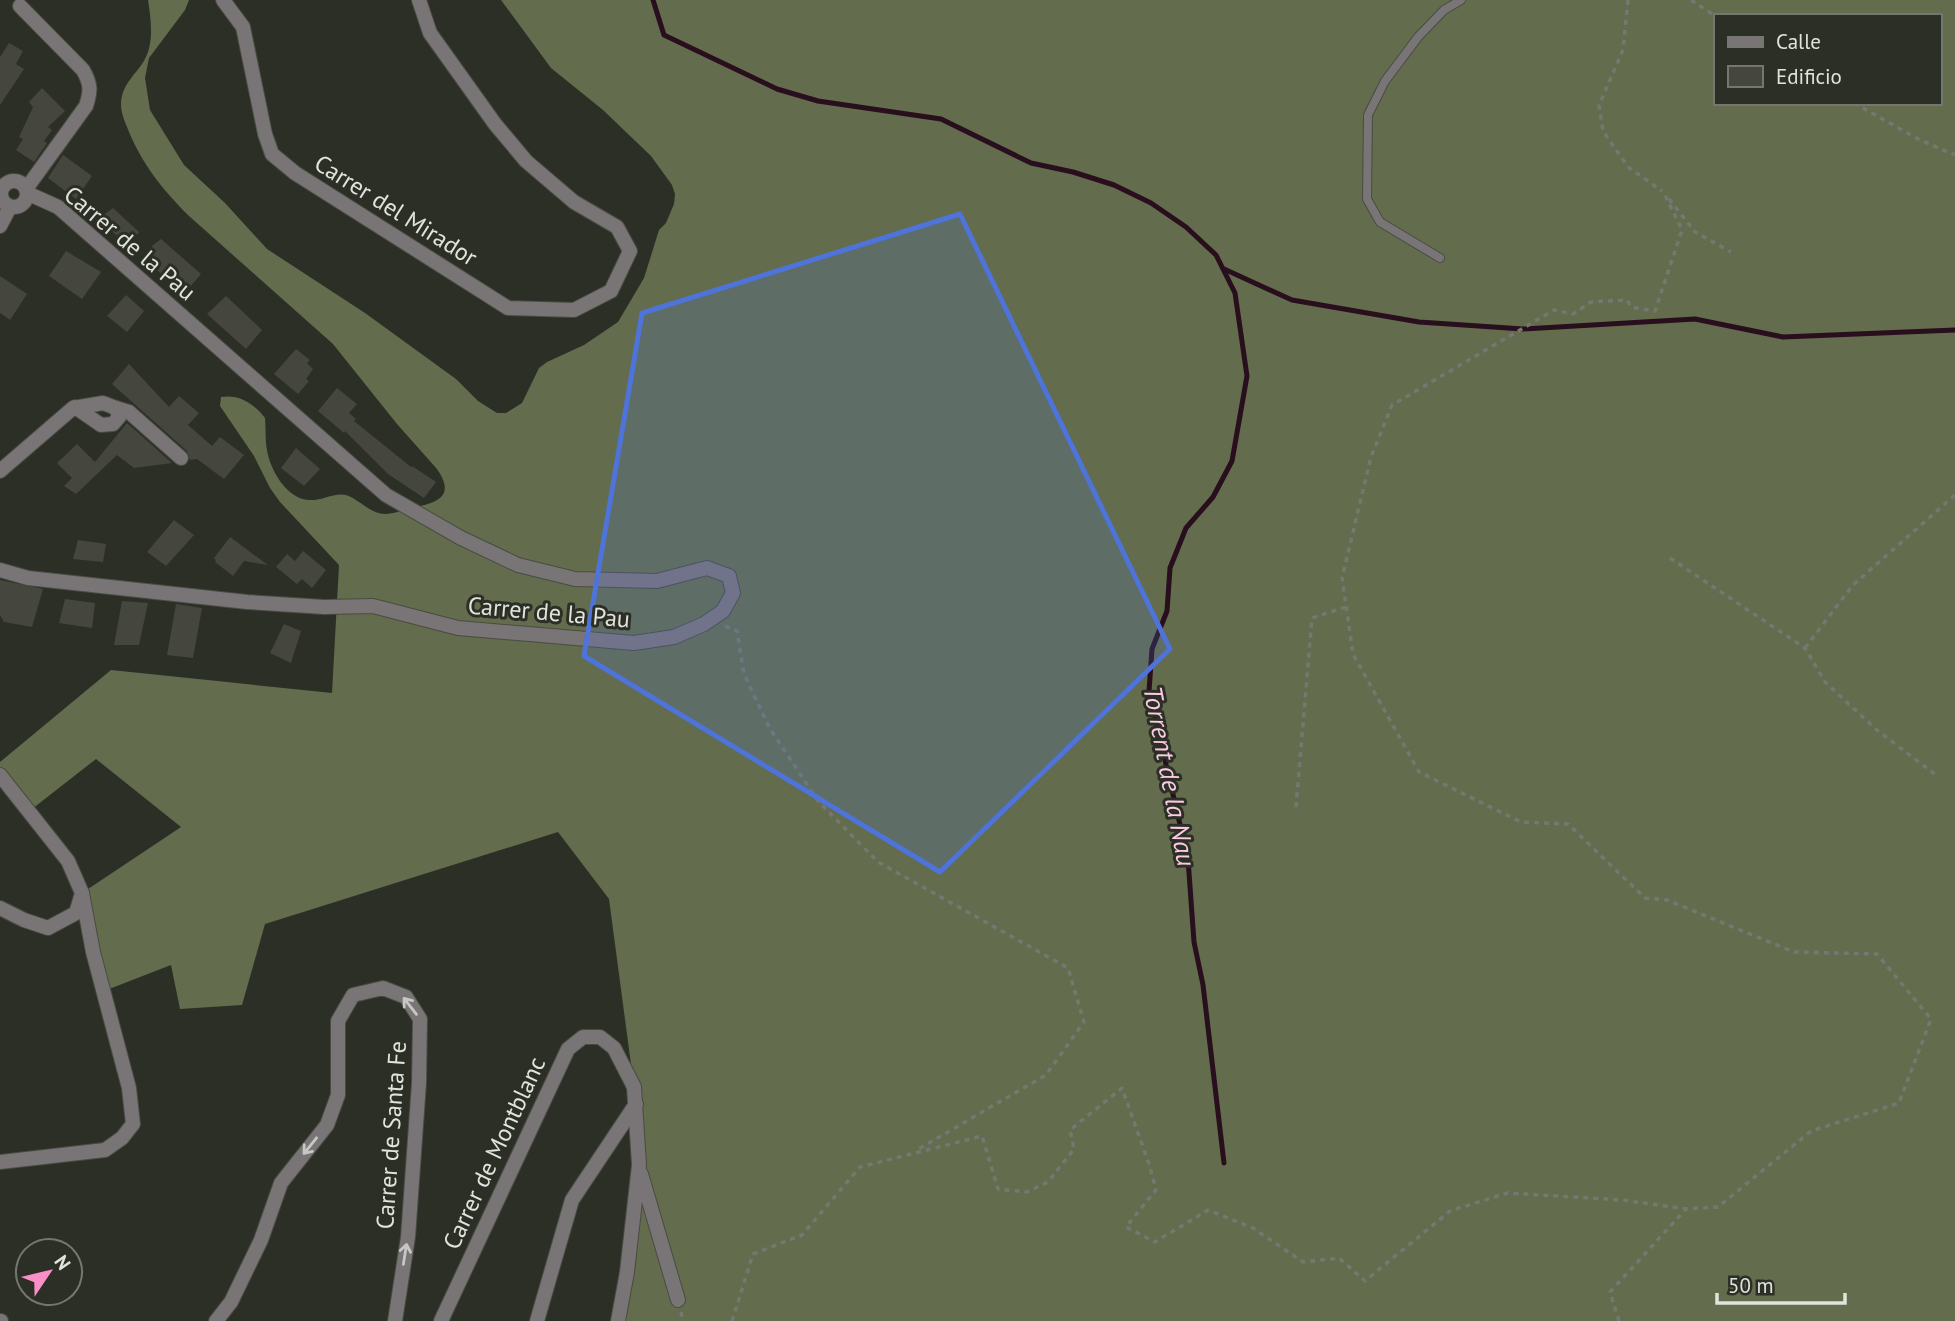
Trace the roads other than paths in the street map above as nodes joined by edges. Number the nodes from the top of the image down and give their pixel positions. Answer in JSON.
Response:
{"nodes":[{"id":1,"x":223,"y":0,"type":"edge"},
{"id":2,"x":419,"y":0,"type":"edge"},
{"id":3,"x":1461,"y":0,"type":"edge"},
{"id":4,"x":20,"y":6,"type":"dead end"},
{"id":5,"x":3,"y":180,"type":"edge"},
{"id":6,"x":26,"y":191,"type":"junction"},
{"id":7,"x":10,"y":206,"type":"junction"},
{"id":8,"x":0,"y":226,"type":"edge"},
{"id":9,"x":1440,"y":258,"type":"dead end"},
{"id":10,"x":75,"y":407,"type":"junction"},
{"id":11,"x":116,"y":408,"type":"junction"},
{"id":12,"x":181,"y":457,"type":"dead end"},
{"id":13,"x":0,"y":471,"type":"edge"},
{"id":14,"x":0,"y":570,"type":"edge"},
{"id":15,"x":0,"y":775,"type":"edge"},
{"id":16,"x":82,"y":893,"type":"junction"},
{"id":17,"x":0,"y":908,"type":"edge"},
{"id":18,"x":636,"y":1104,"type":"junction"},
{"id":19,"x":0,"y":1162,"type":"edge"},
{"id":20,"x":639,"y":1165,"type":"junction"},
{"id":21,"x":678,"y":1300,"type":"dead end"},
{"id":22,"x":216,"y":1321,"type":"edge"},
{"id":23,"x":395,"y":1321,"type":"edge"},
{"id":24,"x":441,"y":1321,"type":"edge"},
{"id":25,"x":537,"y":1321,"type":"edge"},
{"id":26,"x":618,"y":1321,"type":"edge"}],
"edges":[{"from":1,"to":2,"type":"street","name":"Carrer del Mirador"},
{"from":3,"to":9,"type":"lane"},
{"from":4,"to":6,"type":"street"},
{"from":5,"to":6,"type":"street"},
{"from":5,"to":7,"type":"street"},
{"from":6,"to":7,"type":"street"},
{"from":6,"to":14,"type":"street","name":"Carrer de la Pau"},
{"from":7,"to":8,"type":"street"},
{"from":10,"to":11,"type":"street"},
{"from":10,"to":11,"type":"street"},
{"from":10,"to":13,"type":"street"},
{"from":11,"to":12,"type":"street"},
{"from":15,"to":16,"type":"street"},
{"from":16,"to":17,"type":"street"},
{"from":16,"to":19,"type":"street"},
{"from":18,"to":20,"type":"street","name":"Carrer de Montblanc"},
{"from":18,"to":24,"type":"street","name":"Carrer de Montblanc"},
{"from":18,"to":25,"type":"street"},
{"from":20,"to":21,"type":"street","name":"Carrer de Montblanc"},
{"from":20,"to":26,"type":"street","name":"Carrer de Montblanc"},
{"from":23,"to":22,"type":"street","name":"Carrer de Santa Fe","one_way":true}]}
